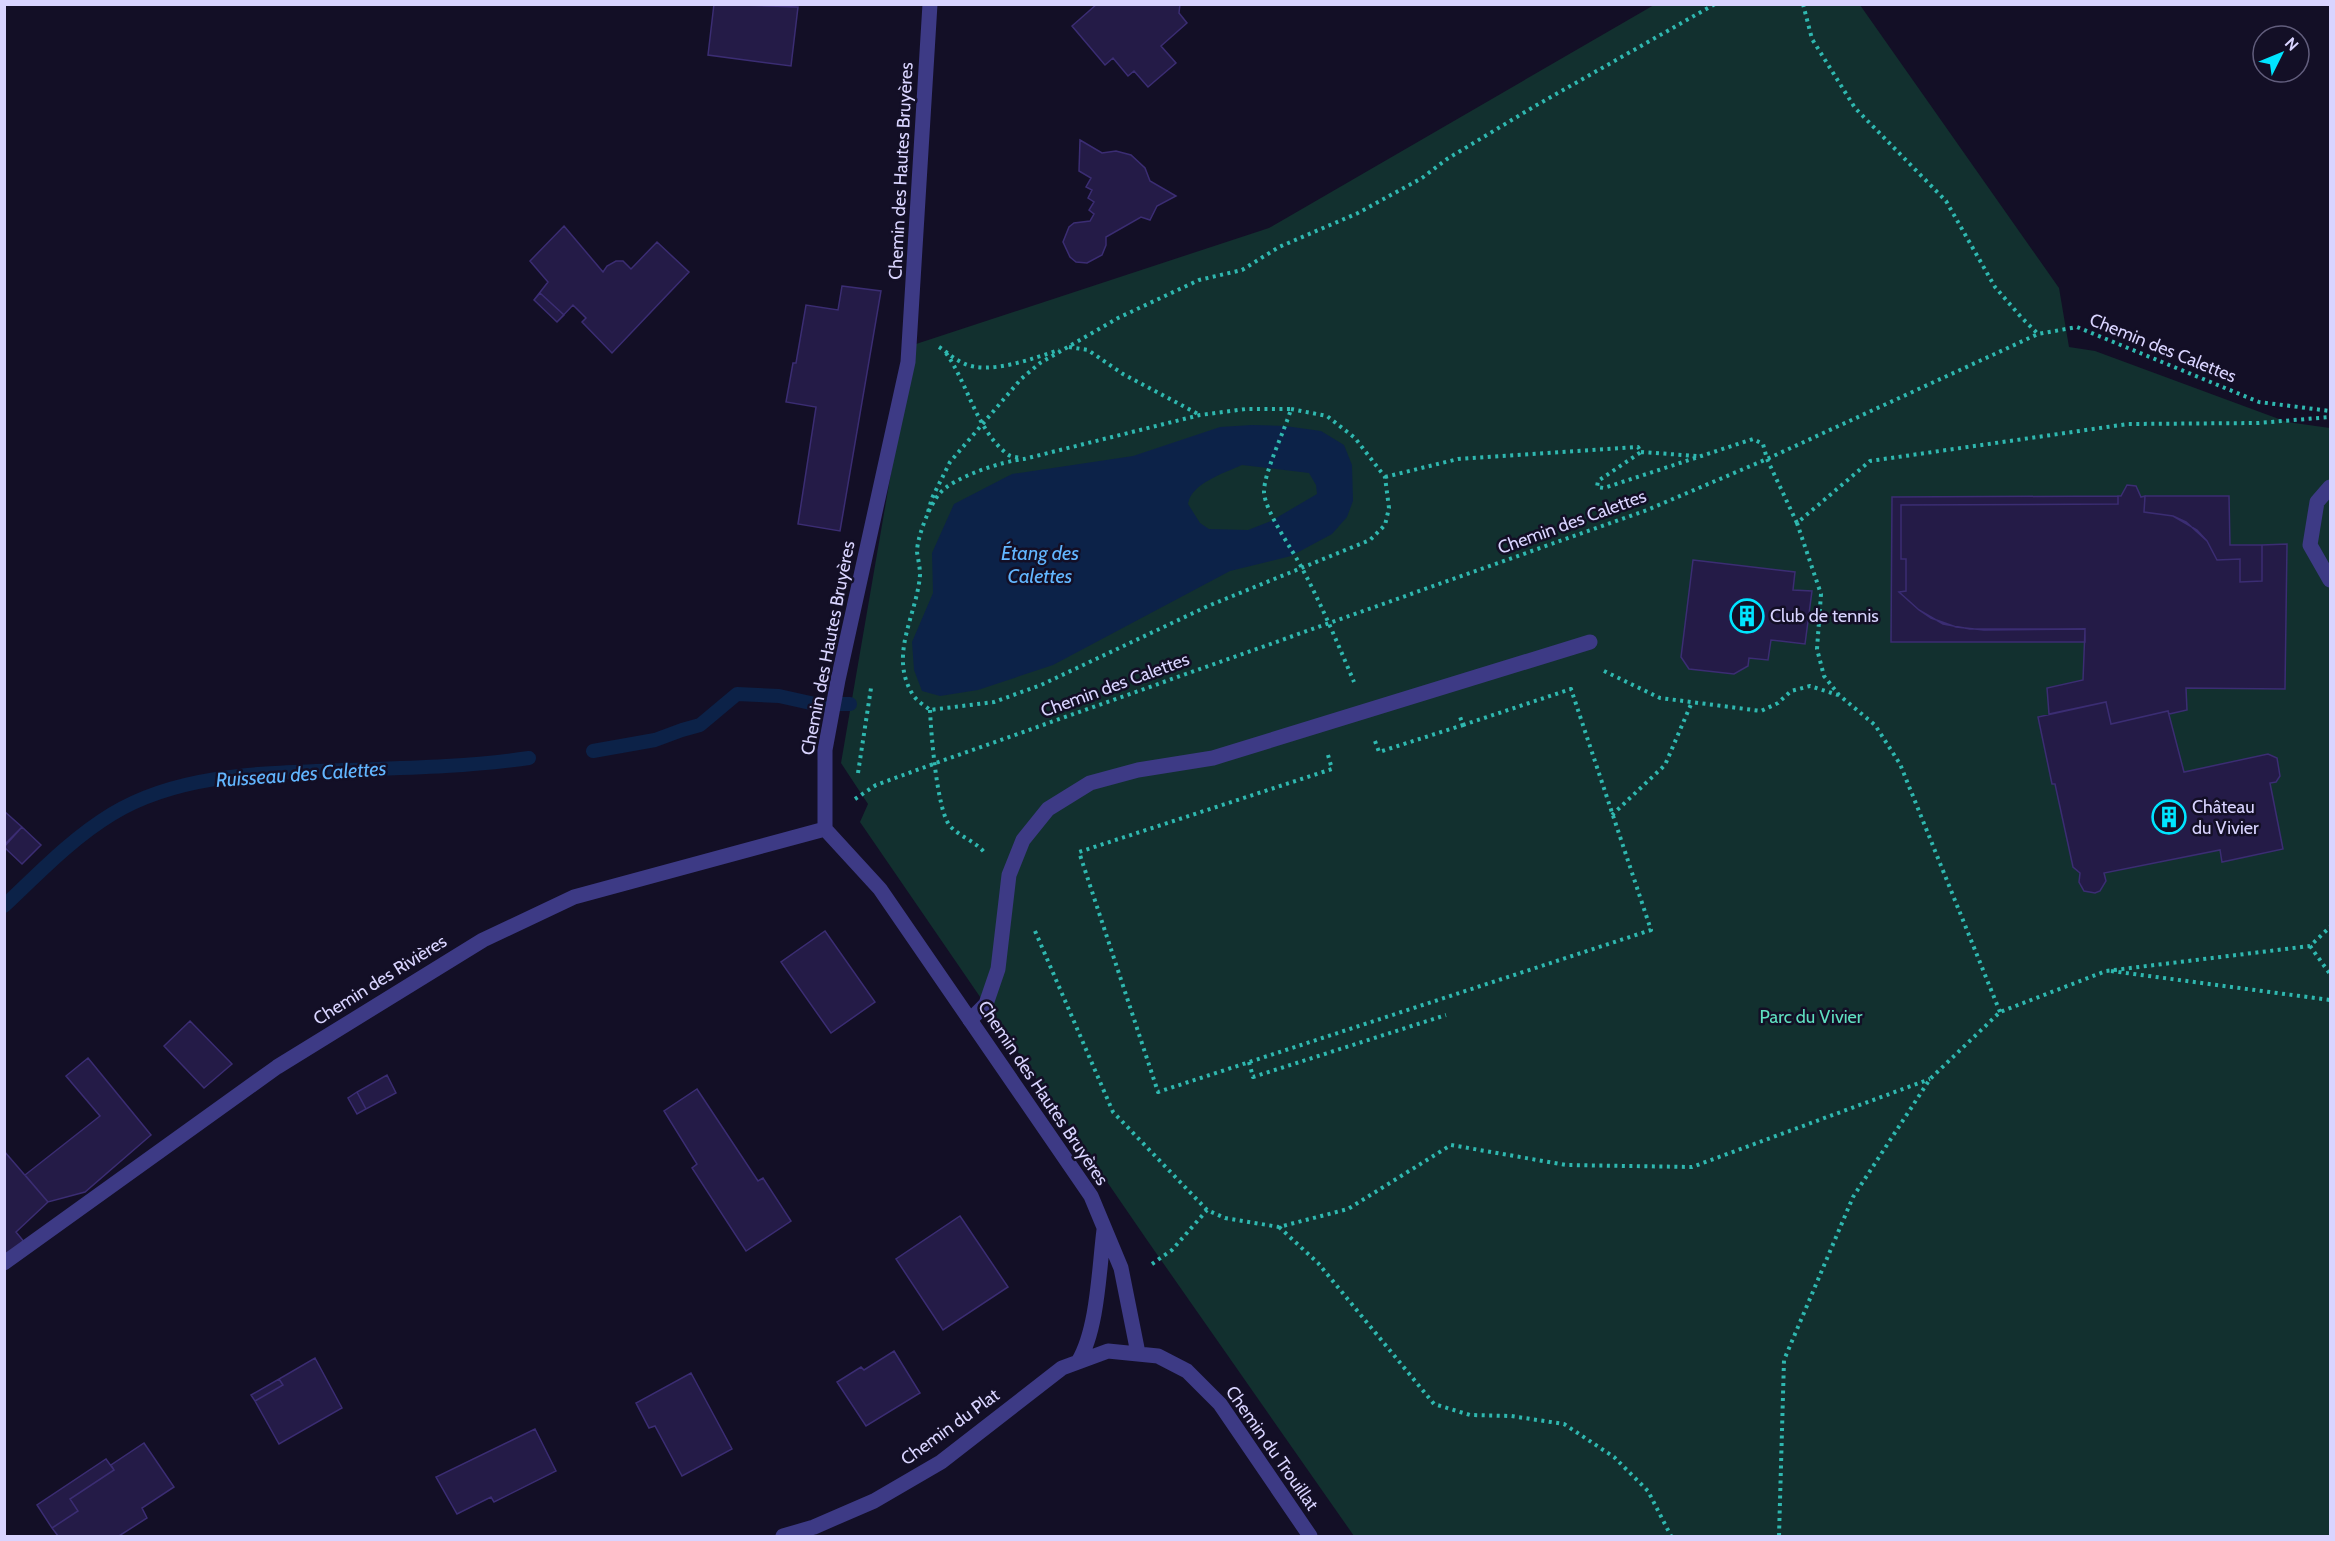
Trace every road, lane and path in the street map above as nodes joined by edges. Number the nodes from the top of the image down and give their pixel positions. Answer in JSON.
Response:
{"nodes":[{"id":1,"x":930,"y":4,"type":"edge"},
{"id":2,"x":1715,"y":4,"type":"edge"},
{"id":3,"x":1803,"y":4,"type":"edge"},
{"id":4,"x":2038,"y":334,"type":"junction"},
{"id":5,"x":930,"y":344,"type":"dead end"},
{"id":6,"x":1068,"y":347,"type":"junction"},
{"id":7,"x":944,"y":350,"type":"junction"},
{"id":8,"x":1291,"y":409,"type":"junction"},
{"id":9,"x":2331,"y":411,"type":"edge"},
{"id":10,"x":1200,"y":415,"type":"junction"},
{"id":11,"x":2331,"y":417,"type":"edge"},
{"id":12,"x":984,"y":424,"type":"junction"},
{"id":13,"x":1641,"y":452,"type":"junction"},
{"id":14,"x":1701,"y":456,"type":"junction"},
{"id":15,"x":1024,"y":459,"type":"junction"},
{"id":16,"x":1767,"y":459,"type":"junction"},
{"id":17,"x":1385,"y":477,"type":"junction"},
{"id":18,"x":2331,"y":487,"type":"edge"},
{"id":19,"x":924,"y":522,"type":"junction"},
{"id":20,"x":1797,"y":523,"type":"junction"},
{"id":21,"x":1302,"y":569,"type":"junction"},
{"id":22,"x":2331,"y":580,"type":"edge"},
{"id":23,"x":1330,"y":624,"type":"junction"},
{"id":24,"x":1590,"y":642,"type":"dead end"},
{"id":25,"x":1342,"y":656,"type":"dead end"},
{"id":26,"x":1595,"y":671,"type":"dead end"},
{"id":27,"x":1435,"y":690,"type":"junction"},
{"id":28,"x":1839,"y":695,"type":"junction"},
{"id":29,"x":1692,"y":702,"type":"junction"},
{"id":30,"x":930,"y":710,"type":"junction"},
{"id":31,"x":1463,"y":725,"type":"junction"},
{"id":32,"x":1374,"y":737,"type":"dead end"},
{"id":33,"x":1336,"y":749,"type":"dead end"},
{"id":34,"x":936,"y":763,"type":"junction"},
{"id":35,"x":1612,"y":815,"type":"junction"},
{"id":36,"x":825,"y":829,"type":"junction"},
{"id":37,"x":1008,"y":885,"type":"junction"},
{"id":38,"x":1033,"y":925,"type":"dead end"},
{"id":39,"x":2331,"y":927,"type":"edge"},
{"id":40,"x":2310,"y":946,"type":"junction"},
{"id":41,"x":2106,"y":970,"type":"junction"},
{"id":42,"x":2331,"y":974,"type":"edge"},
{"id":43,"x":2331,"y":1000,"type":"edge"},
{"id":44,"x":2000,"y":1012,"type":"junction"},
{"id":45,"x":1446,"y":1015,"type":"dead end"},
{"id":46,"x":970,"y":1020,"type":"junction"},
{"id":47,"x":1249,"y":1062,"type":"junction"},
{"id":48,"x":1930,"y":1079,"type":"junction"},
{"id":49,"x":1206,"y":1210,"type":"junction"},
{"id":50,"x":1279,"y":1227,"type":"junction"},
{"id":51,"x":1104,"y":1230,"type":"junction"},
{"id":52,"x":4,"y":1263,"type":"edge"},
{"id":53,"x":1146,"y":1268,"type":"dead end"},
{"id":54,"x":1138,"y":1353,"type":"junction"},
{"id":55,"x":1078,"y":1362,"type":"junction"},
{"id":56,"x":783,"y":1536,"type":"edge"},
{"id":57,"x":1310,"y":1536,"type":"edge"},
{"id":58,"x":1671,"y":1536,"type":"edge"},
{"id":59,"x":1779,"y":1536,"type":"edge"}],
"edges":[{"from":1,"to":36,"type":"street","name":"Chemin des Hautes Bruyères"},
{"from":2,"to":6,"type":"path"},
{"from":3,"to":4,"type":"path"},
{"from":4,"to":9,"type":"path","name":"Chemin des Calettes"},
{"from":4,"to":16,"type":"path","name":"Chemin des Calettes"},
{"from":5,"to":7,"type":"path"},
{"from":6,"to":7,"type":"path"},
{"from":6,"to":10,"type":"path"},
{"from":6,"to":12,"type":"path"},
{"from":7,"to":12,"type":"path"},
{"from":8,"to":10,"type":"path"},
{"from":8,"to":17,"type":"path"},
{"from":8,"to":21,"type":"path"},
{"from":10,"to":15,"type":"path"},
{"from":11,"to":20,"type":"path"},
{"from":12,"to":15,"type":"path"},
{"from":12,"to":19,"type":"path"},
{"from":13,"to":14,"type":"path"},
{"from":13,"to":14,"type":"path"},
{"from":13,"to":17,"type":"path"},
{"from":14,"to":16,"type":"path"},
{"from":15,"to":19,"type":"path"},
{"from":16,"to":20,"type":"path"},
{"from":16,"to":23,"type":"path","name":"Chemin des Calettes"},
{"from":17,"to":21,"type":"path"},
{"from":18,"to":22,"type":"street"},
{"from":19,"to":30,"type":"path"},
{"from":20,"to":28,"type":"path"},
{"from":21,"to":23,"type":"path"},
{"from":21,"to":30,"type":"path"},
{"from":23,"to":25,"type":"path"},
{"from":23,"to":34,"type":"path","name":"Chemin des Calettes"},
{"from":24,"to":27,"type":"street"},
{"from":26,"to":29,"type":"path"},
{"from":27,"to":31,"type":"path"},
{"from":27,"to":37,"type":"street"},
{"from":28,"to":29,"type":"path"},
{"from":28,"to":44,"type":"path"},
{"from":29,"to":35,"type":"path"},
{"from":30,"to":34,"type":"path"},
{"from":31,"to":32,"type":"path"},
{"from":31,"to":35,"type":"path"},
{"from":33,"to":47,"type":"path"},
{"from":34,"to":36,"type":"path","name":"Chemin des Calettes"},
{"from":34,"to":37,"type":"path"},
{"from":35,"to":47,"type":"path"},
{"from":36,"to":46,"type":"street","name":"Chemin des Hautes Bruyères"},
{"from":36,"to":52,"type":"street","name":"Chemin des Rivières"},
{"from":37,"to":46,"type":"street"},
{"from":38,"to":49,"type":"path"},
{"from":39,"to":40,"type":"path"},
{"from":40,"to":41,"type":"path"},
{"from":40,"to":42,"type":"path"},
{"from":41,"to":43,"type":"path"},
{"from":41,"to":44,"type":"path"},
{"from":44,"to":48,"type":"path"},
{"from":45,"to":47,"type":"path"},
{"from":46,"to":51,"type":"street","name":"Chemin des Hautes Bruyères"},
{"from":48,"to":50,"type":"path"},
{"from":48,"to":59,"type":"path"},
{"from":49,"to":50,"type":"path"},
{"from":49,"to":53,"type":"path"},
{"from":50,"to":58,"type":"path"},
{"from":51,"to":54,"type":"street","name":"Chemin des Hautes Bruyères"},
{"from":51,"to":55,"type":"street"},
{"from":54,"to":55,"type":"street","name":"Chemin du Plat"},
{"from":54,"to":57,"type":"street","name":"Chemin du Trouillat"},
{"from":55,"to":56,"type":"street","name":"Chemin du Plat"}]}
